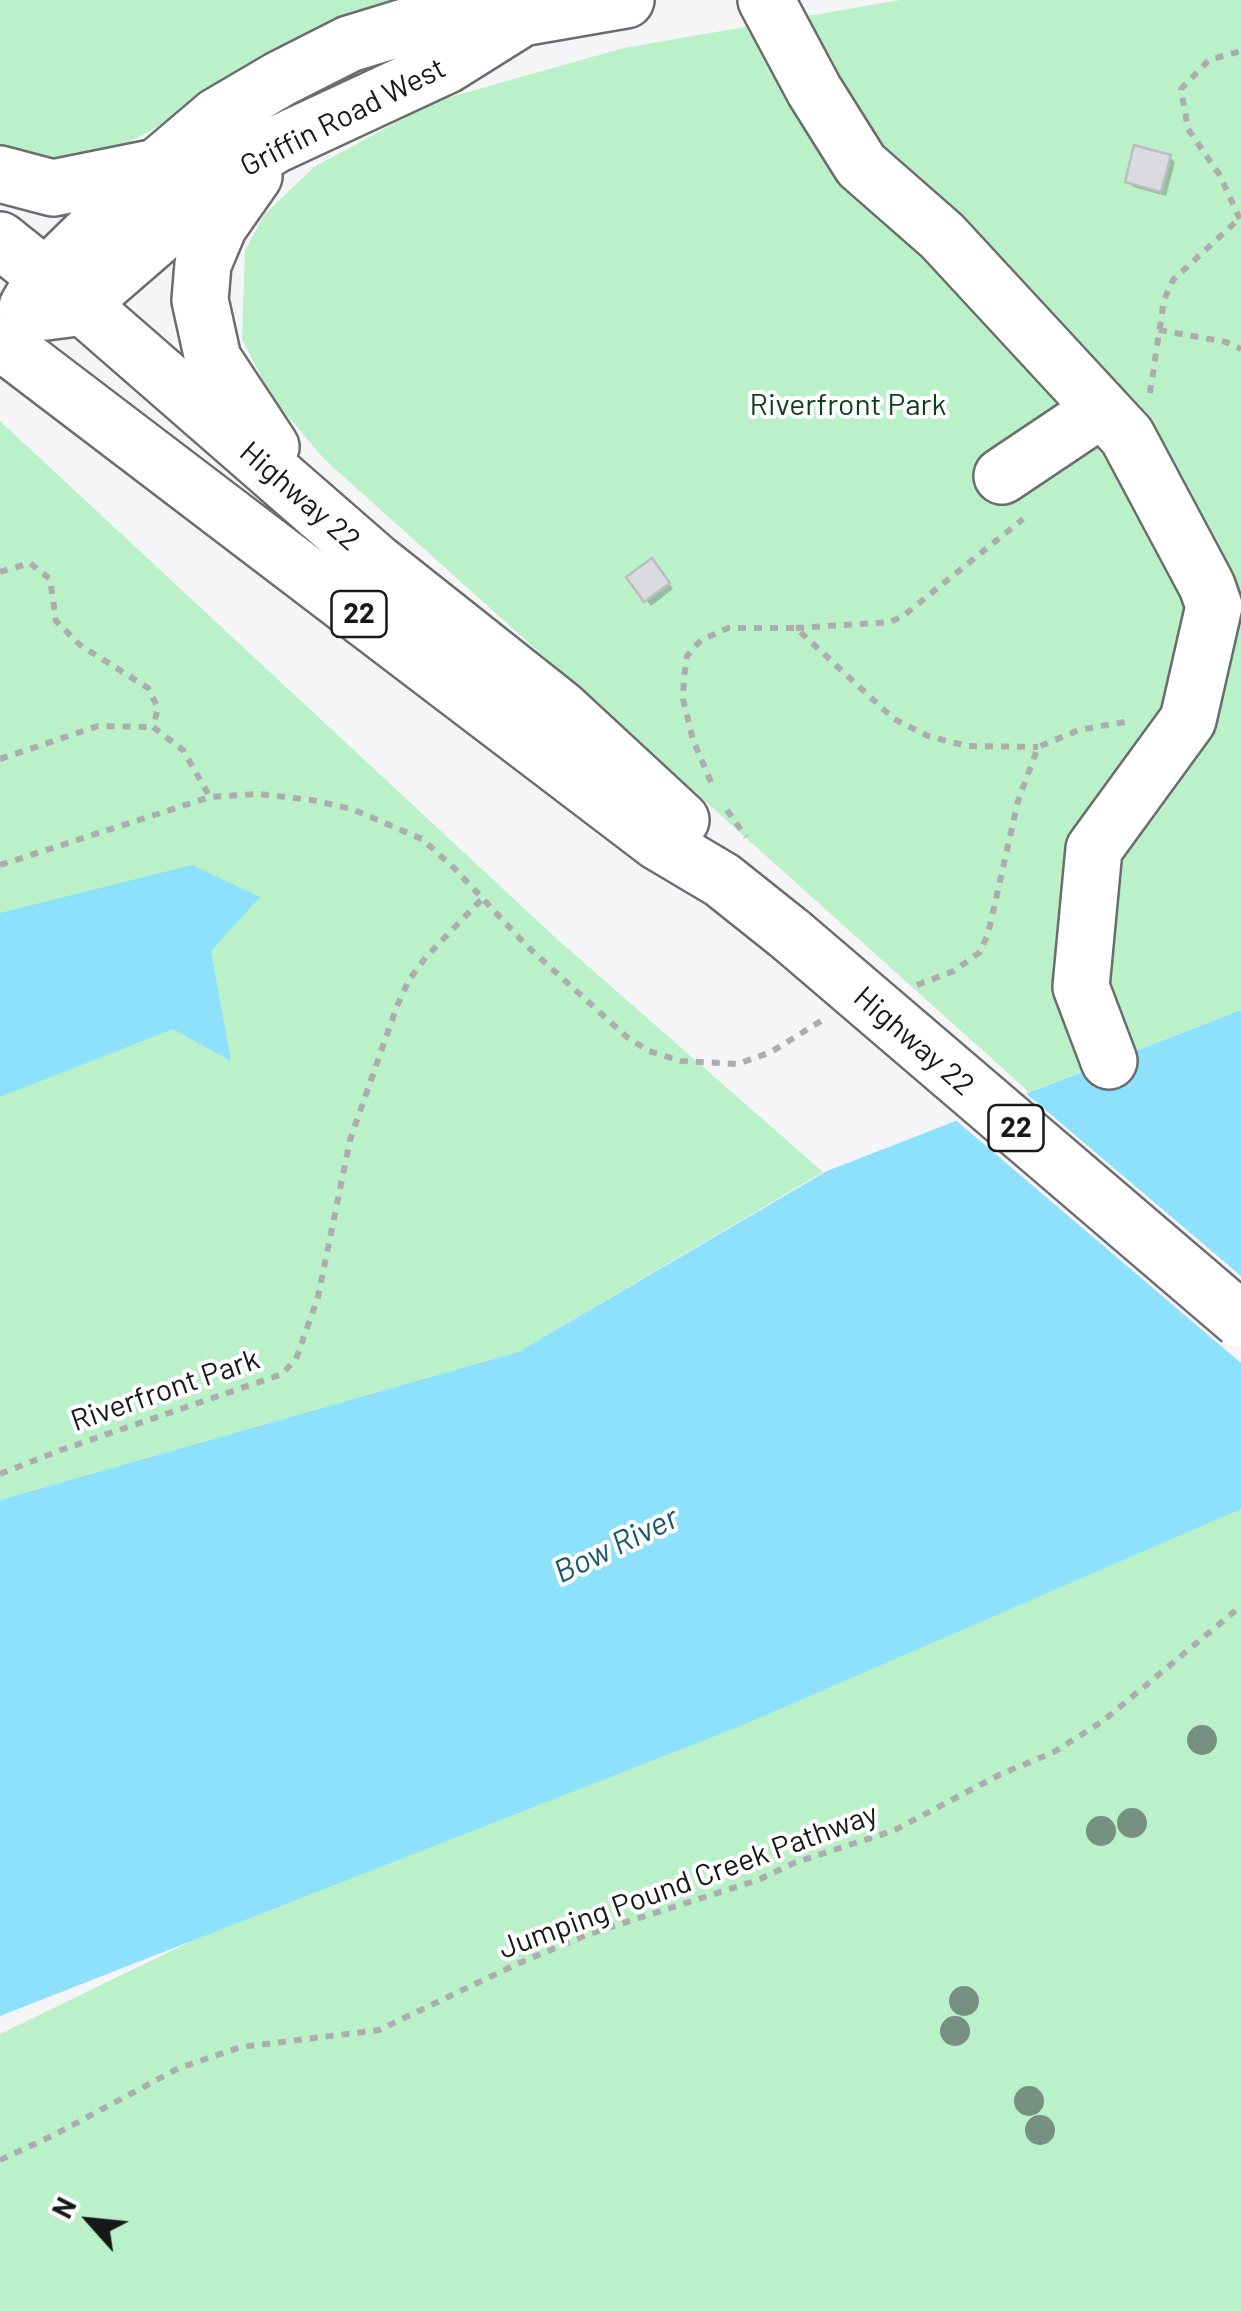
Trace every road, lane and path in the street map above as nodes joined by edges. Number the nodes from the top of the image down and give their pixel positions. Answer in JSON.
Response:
{"nodes":[{"id":1,"x":626,"y":0,"type":"edge"},
{"id":2,"x":766,"y":0,"type":"edge"},
{"id":3,"x":522,"y":18,"type":"junction"},
{"id":4,"x":1241,"y":50,"type":"edge"},
{"id":5,"x":276,"y":145,"type":"junction"},
{"id":6,"x":158,"y":167,"type":"junction"},
{"id":7,"x":0,"y":174,"type":"edge"},
{"id":8,"x":1240,"y":219,"type":"edge"},
{"id":9,"x":0,"y":240,"type":"edge"},
{"id":10,"x":30,"y":304,"type":"edge"},
{"id":11,"x":1160,"y":330,"type":"dead end"},
{"id":12,"x":1241,"y":350,"type":"edge"},
{"id":13,"x":1102,"y":408,"type":"junction"},
{"id":14,"x":1002,"y":476,"type":"dead end"},
{"id":15,"x":306,"y":500,"type":"junction"},
{"id":16,"x":0,"y":572,"type":"edge"},
{"id":17,"x":153,"y":728,"type":"junction"},
{"id":18,"x":1038,"y":747,"type":"dead end"},
{"id":19,"x":0,"y":759,"type":"edge"},
{"id":20,"x":713,"y":787,"type":"dead end"},
{"id":21,"x":210,"y":798,"type":"dead end"},
{"id":22,"x":723,"y":804,"type":"dead end"},
{"id":23,"x":738,"y":864,"type":"junction"},
{"id":24,"x":481,"y":900,"type":"dead end"},
{"id":25,"x":1109,"y":1061,"type":"dead end"},
{"id":26,"x":1241,"y":1320,"type":"edge"},
{"id":27,"x":0,"y":1474,"type":"edge"},
{"id":28,"x":1241,"y":1606,"type":"edge"},
{"id":29,"x":0,"y":2160,"type":"edge"}],
"edges":[{"from":1,"to":3,"type":"main road","name":"Griffin Road West"},
{"from":2,"to":13,"type":"main road"},
{"from":3,"to":5,"type":"main road","name":"Griffin Road West"},
{"from":3,"to":6,"type":"main road","name":"Griffin Road West"},
{"from":4,"to":8,"type":"path"},
{"from":5,"to":10,"type":"main road","name":"Griffin Road West"},
{"from":5,"to":15,"type":"main road"},
{"from":6,"to":7,"type":"main road"},
{"from":6,"to":10,"type":"main road","name":"Griffin Road West"},
{"from":9,"to":10,"type":"main road","name":"Highway 22","number":"22"},
{"from":10,"to":15,"type":"main road","name":"Highway 22","number":"22"},
{"from":10,"to":23,"type":"main road","name":"Highway 22","number":"22"},
{"from":11,"to":12,"type":"path"},
{"from":13,"to":14,"type":"main road"},
{"from":13,"to":25,"type":"main road"},
{"from":15,"to":23,"type":"main road","name":"Highway 22","number":"22"},
{"from":16,"to":17,"type":"path"},
{"from":17,"to":19,"type":"path"},
{"from":17,"to":21,"type":"path"},
{"from":18,"to":20,"type":"path"},
{"from":22,"to":23,"type":"path"},
{"from":23,"to":26,"type":"main road","name":"Highway 22","number":"22","bridge":true},
{"from":24,"to":27,"type":"path","name":"Riverfront Park"},
{"from":28,"to":29,"type":"path","name":"Jumping Pound Creek Pathway"}]}
